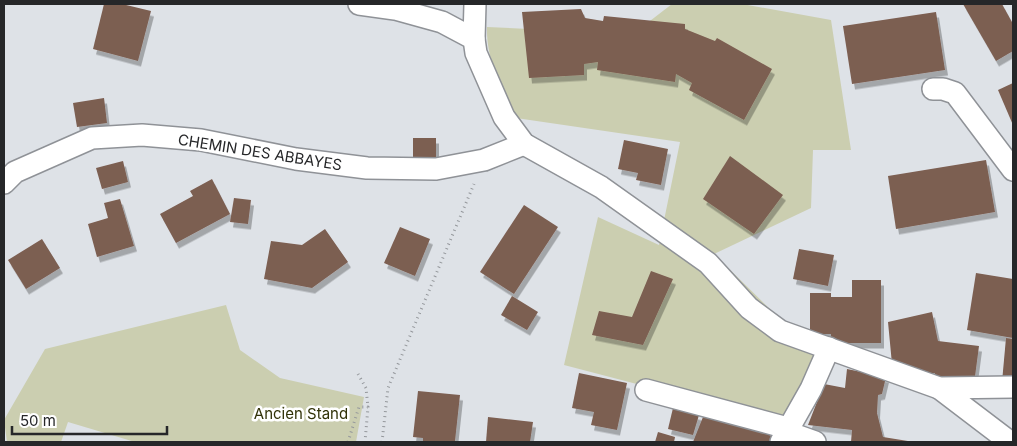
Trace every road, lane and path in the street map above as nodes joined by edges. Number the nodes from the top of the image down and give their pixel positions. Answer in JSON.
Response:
{"nodes":[{"id":1,"x":359,"y":4,"type":"edge"},
{"id":2,"x":475,"y":4,"type":"edge"},
{"id":3,"x":474,"y":39,"type":"junction"},
{"id":4,"x":933,"y":89,"type":"dead end"},
{"id":5,"x":524,"y":144,"type":"junction"},
{"id":6,"x":484,"y":160,"type":"junction"},
{"id":7,"x":1013,"y":170,"type":"edge"},
{"id":8,"x":4,"y":183,"type":"edge"},
{"id":9,"x":829,"y":348,"type":"junction"},
{"id":10,"x":358,"y":374,"type":"dead end"},
{"id":11,"x":1013,"y":387,"type":"edge"},
{"id":12,"x":939,"y":388,"type":"junction"},
{"id":13,"x":646,"y":390,"type":"dead end"},
{"id":14,"x":368,"y":407,"type":"junction"},
{"id":15,"x":784,"y":437,"type":"edge"},
{"id":16,"x":348,"y":442,"type":"edge"},
{"id":17,"x":365,"y":442,"type":"edge"},
{"id":18,"x":382,"y":442,"type":"edge"},
{"id":19,"x":814,"y":442,"type":"edge"},
{"id":20,"x":1010,"y":442,"type":"edge"}],
"edges":[{"from":1,"to":3,"type":"street"},
{"from":2,"to":3,"type":"street"},
{"from":3,"to":5,"type":"street"},
{"from":4,"to":7,"type":"street"},
{"from":5,"to":6,"type":"street","name":"CHEMIN DES ABBAYES"},
{"from":5,"to":9,"type":"street"},
{"from":6,"to":8,"type":"street","name":"CHEMIN DES ABBAYES"},
{"from":6,"to":18,"type":"path"},
{"from":9,"to":12,"type":"street"},
{"from":9,"to":15,"type":"street"},
{"from":10,"to":14,"type":"path"},
{"from":11,"to":12,"type":"street"},
{"from":12,"to":20,"type":"street"},
{"from":13,"to":15,"type":"street"},
{"from":14,"to":16,"type":"path"},
{"from":14,"to":17,"type":"path"},
{"from":15,"to":19,"type":"street"}]}
